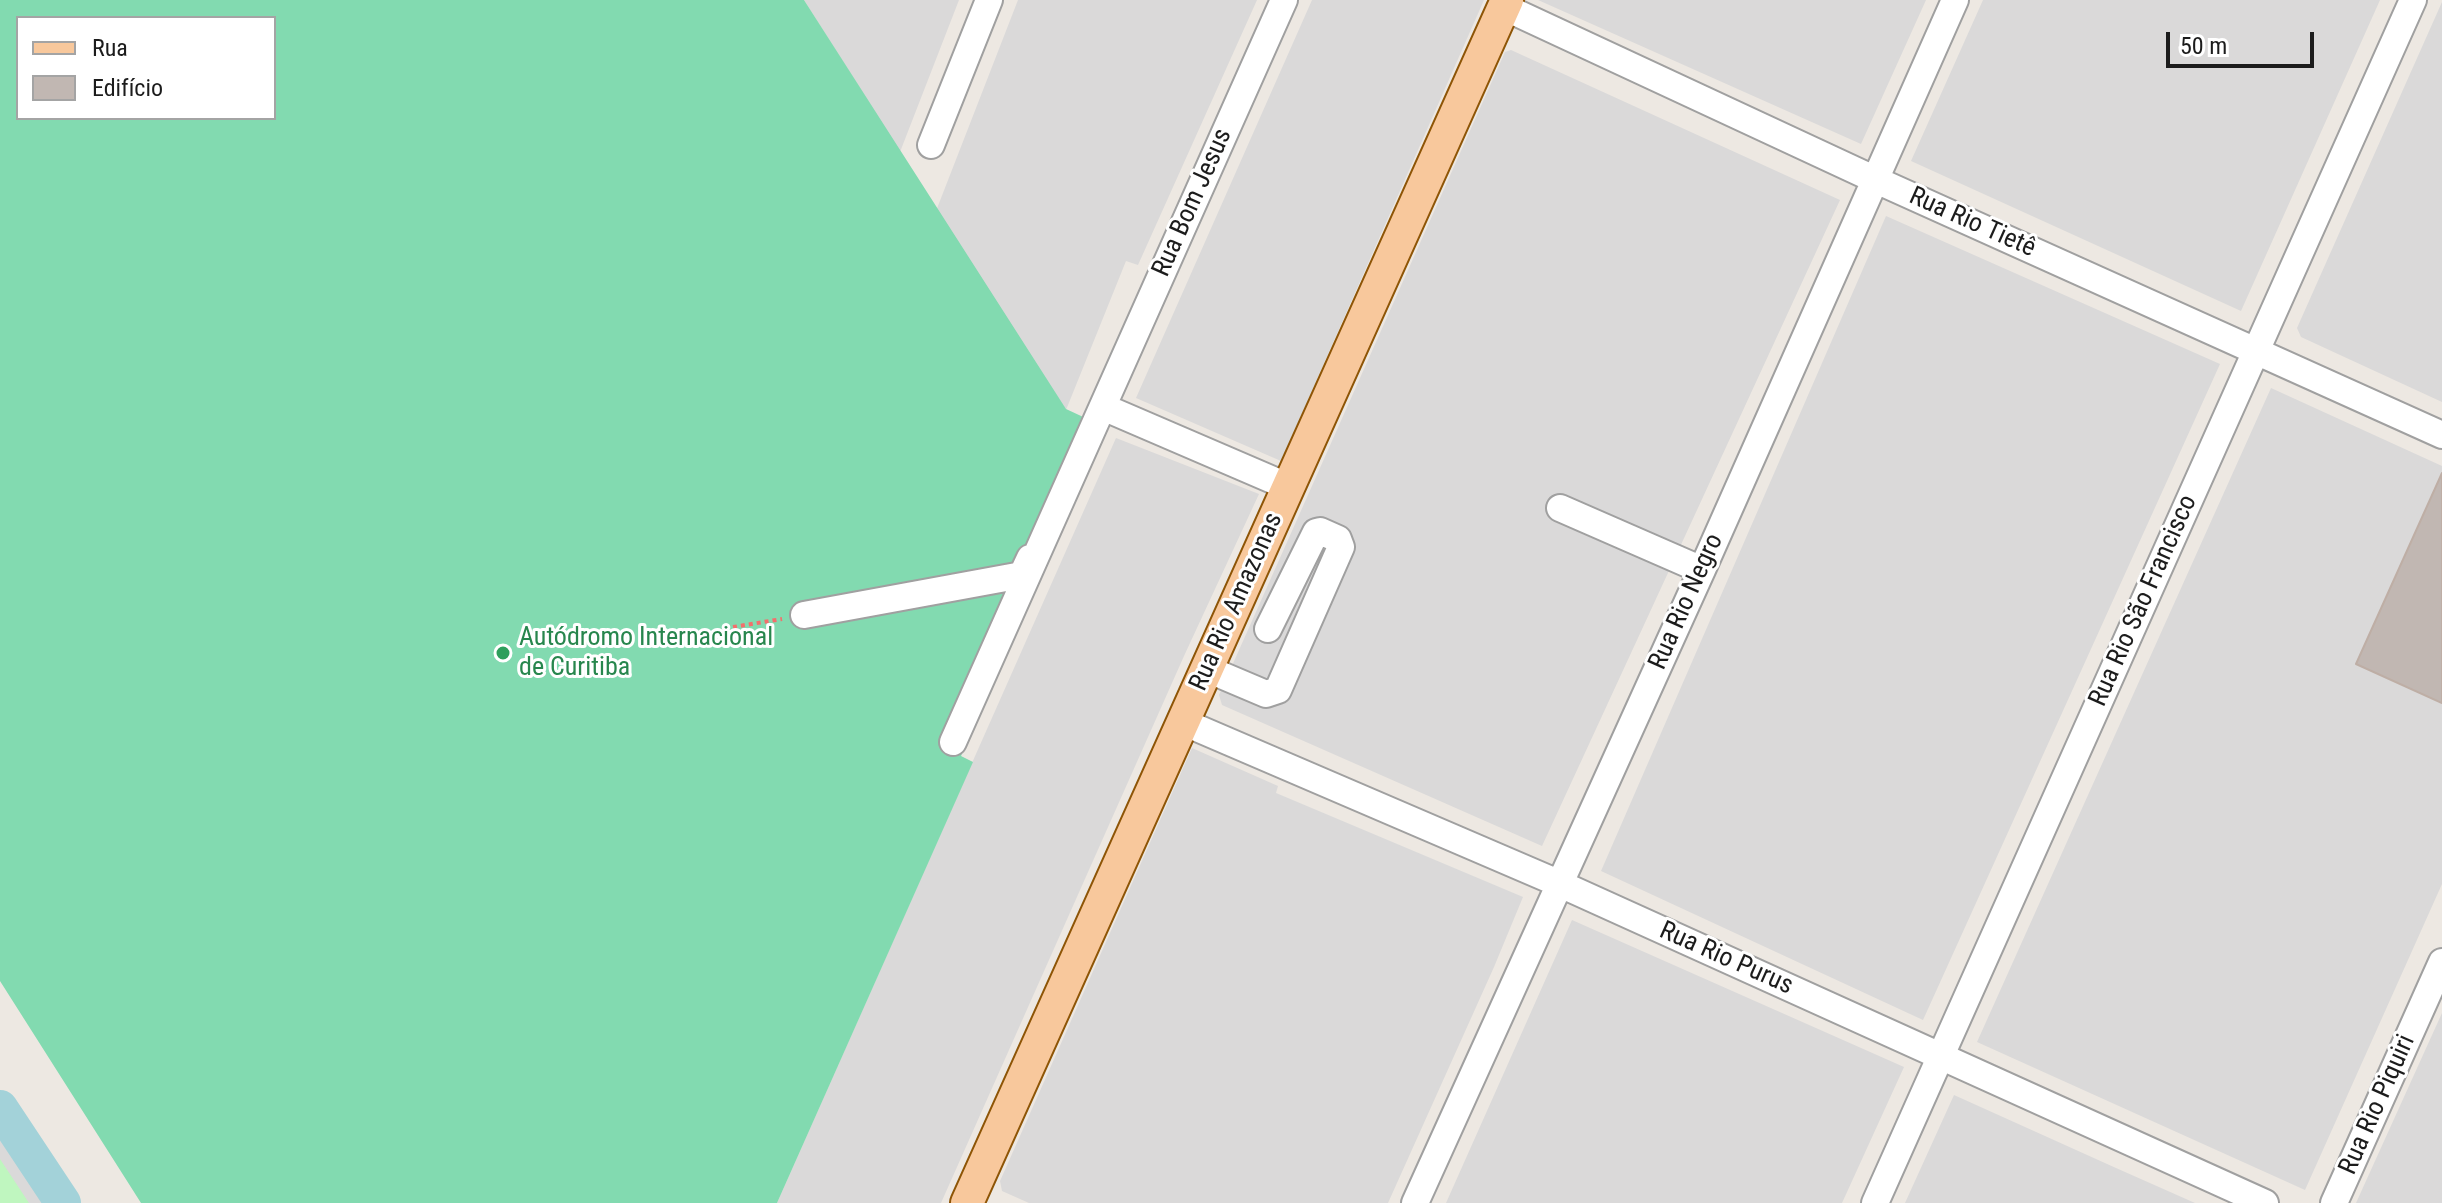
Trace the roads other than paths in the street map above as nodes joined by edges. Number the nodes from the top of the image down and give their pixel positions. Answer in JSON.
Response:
{"nodes":[{"id":1,"x":989,"y":0,"type":"edge"},
{"id":2,"x":1284,"y":0,"type":"edge"},
{"id":3,"x":1955,"y":0,"type":"edge"},
{"id":4,"x":2413,"y":0,"type":"edge"},
{"id":5,"x":1506,"y":3,"type":"edge"},
{"id":6,"x":931,"y":145,"type":"dead end"},
{"id":7,"x":1876,"y":180,"type":"junction"},
{"id":8,"x":2255,"y":351,"type":"junction"},
{"id":9,"x":1103,"y":407,"type":"junction"},
{"id":10,"x":2442,"y":435,"type":"edge"},
{"id":11,"x":1289,"y":487,"type":"junction"},
{"id":12,"x":1560,"y":508,"type":"dead end"},
{"id":13,"x":1702,"y":570,"type":"junction"},
{"id":14,"x":804,"y":615,"type":"road end"},
{"id":15,"x":1268,"y":629,"type":"dead end"},
{"id":16,"x":1207,"y":669,"type":"junction"},
{"id":17,"x":1183,"y":722,"type":"junction"},
{"id":18,"x":953,"y":742,"type":"dead end"},
{"id":19,"x":1558,"y":883,"type":"junction"},
{"id":20,"x":2442,"y":962,"type":"edge"},
{"id":21,"x":1941,"y":1057,"type":"junction"},
{"id":22,"x":969,"y":1202,"type":"edge"},
{"id":23,"x":1415,"y":1203,"type":"edge"},
{"id":24,"x":1875,"y":1203,"type":"edge"},
{"id":25,"x":2265,"y":1203,"type":"edge"},
{"id":26,"x":2334,"y":1203,"type":"edge"}],
"edges":[{"from":1,"to":6,"type":"street"},
{"from":2,"to":9,"type":"street","name":"Rua Bom Jesus"},
{"from":3,"to":7,"type":"street","name":"Rua Rio Negro"},
{"from":4,"to":8,"type":"street","name":"Rua Rio São Francisco"},
{"from":5,"to":7,"type":"street","name":"Rua Rio Tietê"},
{"from":5,"to":11,"type":"main road","name":"Rua Rio Amazonas"},
{"from":7,"to":8,"type":"street","name":"Rua Rio Tietê"},
{"from":7,"to":13,"type":"street","name":"Rua Rio Negro"},
{"from":8,"to":10,"type":"street","name":"Rua Rio Tietê"},
{"from":8,"to":21,"type":"street","name":"Rua Rio São Francisco"},
{"from":9,"to":11,"type":"street"},
{"from":9,"to":14,"type":"street"},
{"from":9,"to":18,"type":"street"},
{"from":11,"to":16,"type":"main road","name":"Rua Rio Amazonas"},
{"from":12,"to":13,"type":"street"},
{"from":13,"to":19,"type":"street","name":"Rua Rio Negro"},
{"from":15,"to":16,"type":"street"},
{"from":16,"to":17,"type":"main road","name":"Rua Rio Amazonas"},
{"from":17,"to":19,"type":"street","name":"Rua Rio Purus"},
{"from":17,"to":22,"type":"main road","name":"Rua Rio Amazonas"},
{"from":19,"to":21,"type":"street","name":"Rua Rio Purus"},
{"from":19,"to":23,"type":"street","name":"Rua Rio Negro"},
{"from":20,"to":26,"type":"street","name":"Rua Rio Piquiri"},
{"from":21,"to":24,"type":"street","name":"Rua Rio São Francisco"},
{"from":21,"to":25,"type":"street","name":"Rua Rio Purus"}]}
